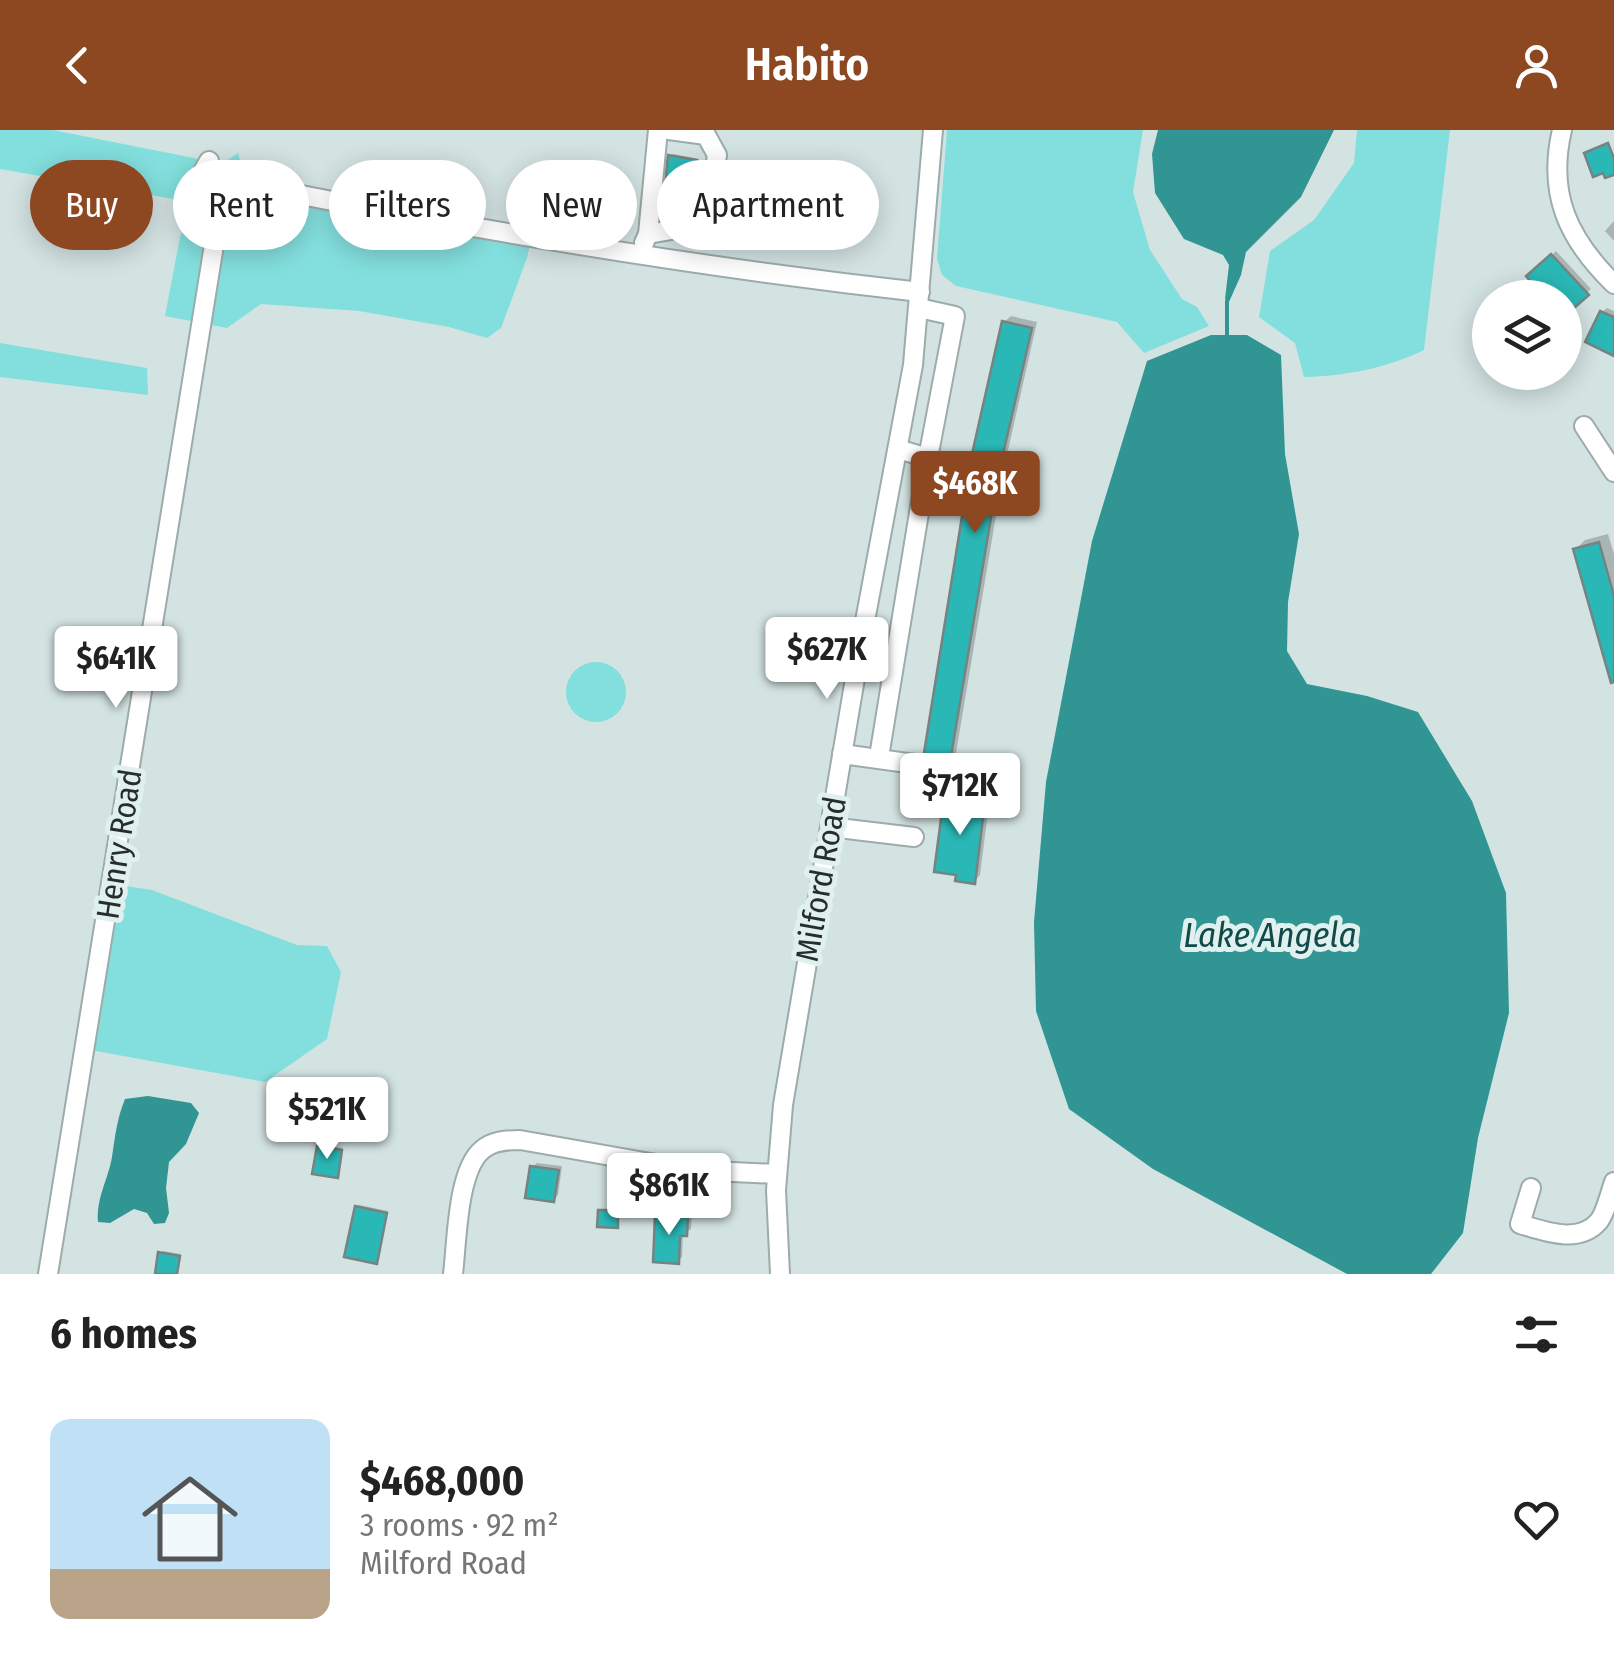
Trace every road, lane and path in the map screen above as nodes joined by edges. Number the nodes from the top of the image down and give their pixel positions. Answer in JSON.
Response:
{"nodes":[{"id":1,"x":658,"y":130,"type":"edge"},
{"id":2,"x":670,"y":130,"type":"edge"},
{"id":3,"x":933,"y":130,"type":"edge"},
{"id":4,"x":1562,"y":130,"type":"edge"},
{"id":5,"x":715,"y":160,"type":"edge"},
{"id":6,"x":309,"y":201,"type":"edge"},
{"id":7,"x":506,"y":232,"type":"edge"},
{"id":8,"x":657,"y":232,"type":"edge"},
{"id":9,"x":648,"y":234,"type":"junction"},
{"id":10,"x":213,"y":250,"type":"edge"},
{"id":11,"x":529,"y":250,"type":"edge"},
{"id":12,"x":616,"y":250,"type":"edge"},
{"id":13,"x":640,"y":254,"type":"junction"},
{"id":14,"x":528,"y":258,"type":"dead end"},
{"id":15,"x":1614,"y":284,"type":"edge"},
{"id":16,"x":920,"y":300,"type":"junction"},
{"id":17,"x":1584,"y":426,"type":"dead end"},
{"id":18,"x":898,"y":449,"type":"junction"},
{"id":19,"x":928,"y":458,"type":"junction"},
{"id":20,"x":1614,"y":472,"type":"edge"},
{"id":21,"x":869,"y":600,"type":"junction"},
{"id":22,"x":902,"y":609,"type":"junction"},
{"id":23,"x":842,"y":754,"type":"junction"},
{"id":24,"x":879,"y":757,"type":"junction"},
{"id":25,"x":922,"y":764,"type":"dead end"},
{"id":26,"x":830,"y":828,"type":"junction"},
{"id":27,"x":914,"y":837,"type":"dead end"},
{"id":28,"x":777,"y":1174,"type":"junction"},
{"id":29,"x":1614,"y":1182,"type":"edge"},
{"id":30,"x":1531,"y":1188,"type":"dead end"},
{"id":31,"x":48,"y":1274,"type":"edge"},
{"id":32,"x":452,"y":1274,"type":"edge"},
{"id":33,"x":780,"y":1274,"type":"edge"}],
"edges":[{"from":1,"to":9,"type":"street"},
{"from":2,"to":5,"type":"street"},
{"from":3,"to":16,"type":"street","name":"Milford Road"},
{"from":4,"to":15,"type":"street"},
{"from":6,"to":7,"type":"street"},
{"from":8,"to":9,"type":"street"},
{"from":9,"to":13,"type":"street"},
{"from":10,"to":31,"type":"street","name":"Henry Road"},
{"from":11,"to":14,"type":"street"},
{"from":12,"to":13,"type":"street"},
{"from":13,"to":16,"type":"street"},
{"from":16,"to":18,"type":"street","name":"Milford Road"},
{"from":16,"to":19,"type":"street"},
{"from":17,"to":20,"type":"street"},
{"from":18,"to":19,"type":"street"},
{"from":18,"to":21,"type":"street","name":"Milford Road"},
{"from":19,"to":22,"type":"street"},
{"from":21,"to":22,"type":"street"},
{"from":21,"to":23,"type":"street","name":"Milford Road"},
{"from":22,"to":24,"type":"street"},
{"from":23,"to":24,"type":"street"},
{"from":23,"to":26,"type":"street","name":"Milford Road"},
{"from":24,"to":25,"type":"street"},
{"from":26,"to":27,"type":"street"},
{"from":26,"to":28,"type":"street","name":"Milford Road"},
{"from":28,"to":32,"type":"street"},
{"from":28,"to":33,"type":"street","name":"Milford Road"},
{"from":29,"to":30,"type":"street"}]}
